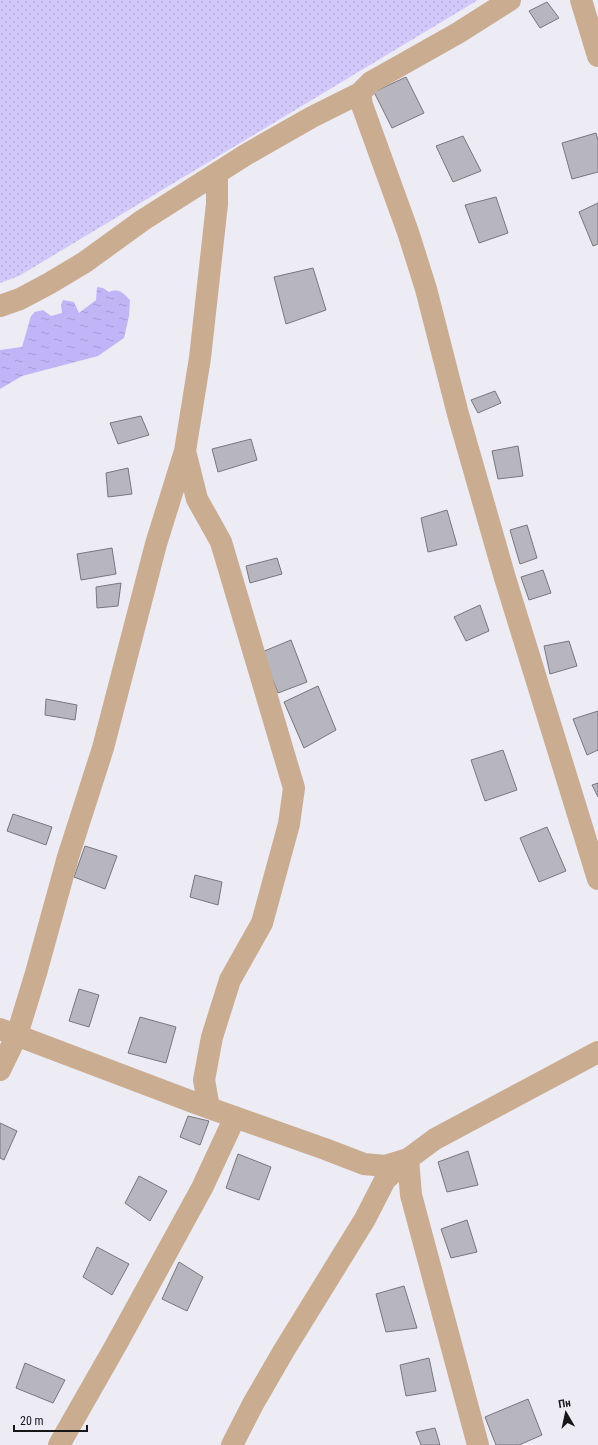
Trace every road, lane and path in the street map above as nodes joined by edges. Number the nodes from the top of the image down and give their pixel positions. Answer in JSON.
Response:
{"nodes":[{"id":1,"x":510,"y":0,"type":"edge"},
{"id":2,"x":581,"y":0,"type":"edge"},
{"id":3,"x":598,"y":56,"type":"edge"},
{"id":4,"x":360,"y":93,"type":"junction"},
{"id":5,"x":217,"y":174,"type":"junction"},
{"id":6,"x":0,"y":306,"type":"edge"},
{"id":7,"x":185,"y":451,"type":"junction"},
{"id":8,"x":598,"y":878,"type":"edge"},
{"id":9,"x":9,"y":1032,"type":"edge"},
{"id":10,"x":598,"y":1052,"type":"edge"},
{"id":11,"x":0,"y":1070,"type":"edge"},
{"id":12,"x":209,"y":1108,"type":"junction"},
{"id":13,"x":235,"y":1117,"type":"junction"},
{"id":14,"x":408,"y":1159,"type":"junction"},
{"id":15,"x":237,"y":1442,"type":"edge"},
{"id":16,"x":59,"y":1445,"type":"edge"},
{"id":17,"x":478,"y":1445,"type":"edge"}],
"edges":[{"from":1,"to":4,"type":"street"},
{"from":2,"to":3,"type":"street"},
{"from":4,"to":5,"type":"street"},
{"from":4,"to":8,"type":"street"},
{"from":5,"to":6,"type":"street"},
{"from":5,"to":7,"type":"street"},
{"from":7,"to":9,"type":"street"},
{"from":7,"to":12,"type":"street"},
{"from":9,"to":11,"type":"street"},
{"from":9,"to":12,"type":"street"},
{"from":10,"to":14,"type":"street"},
{"from":12,"to":13,"type":"street"},
{"from":13,"to":14,"type":"street"},
{"from":13,"to":16,"type":"street"},
{"from":14,"to":15,"type":"street"},
{"from":14,"to":17,"type":"street"}]}
